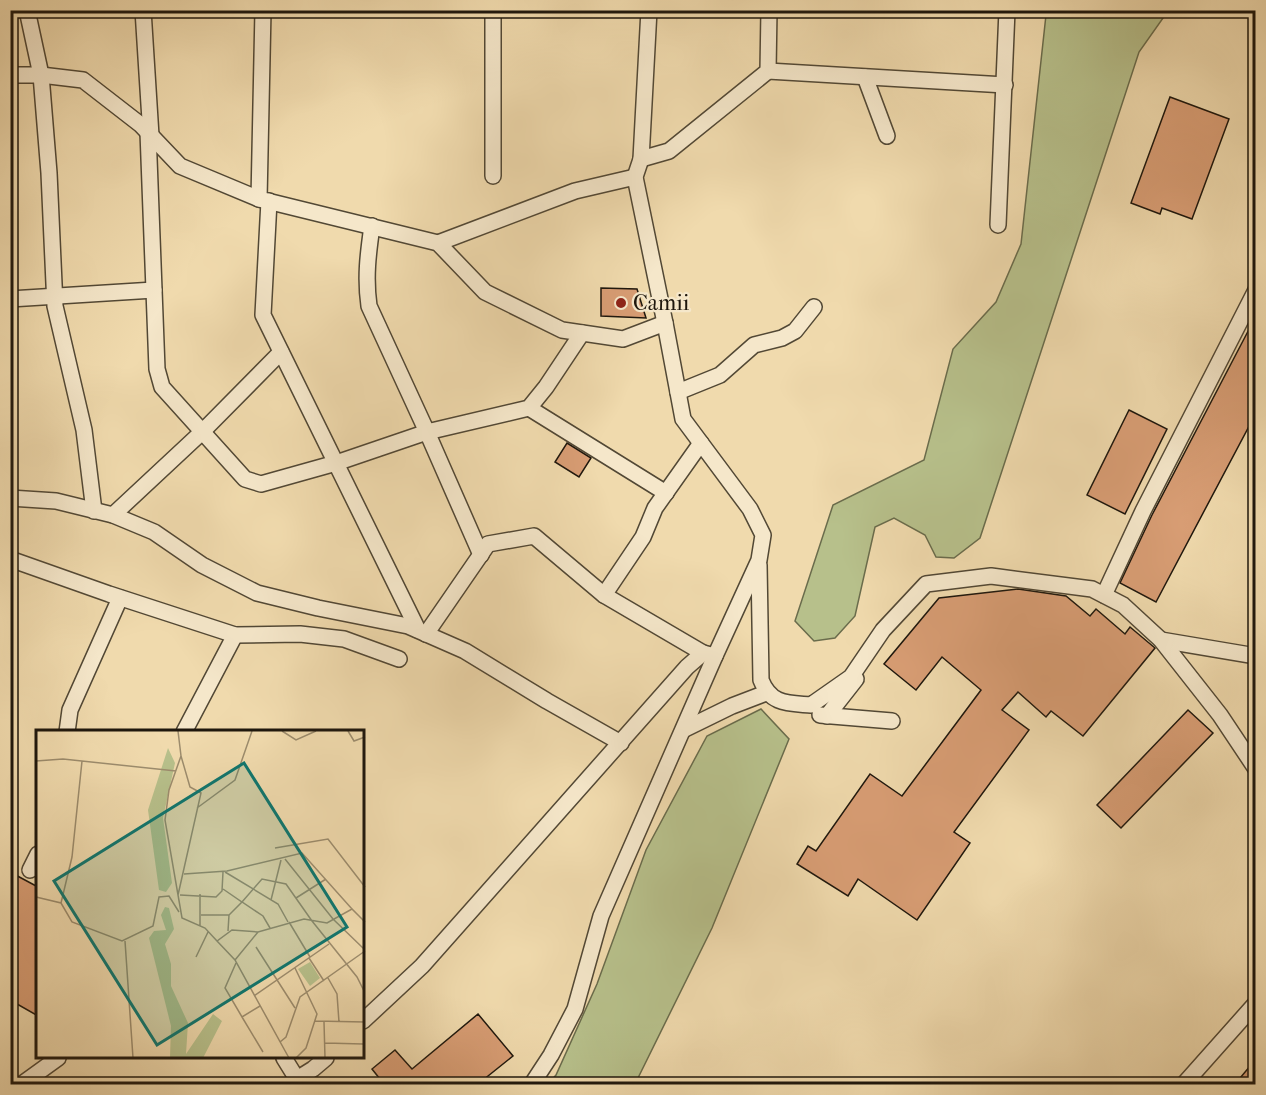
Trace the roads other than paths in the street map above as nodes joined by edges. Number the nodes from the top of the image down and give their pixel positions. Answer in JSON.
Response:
{"nodes":[{"id":1,"x":27,"y":10,"type":"edge"},
{"id":2,"x":143,"y":10,"type":"edge"},
{"id":3,"x":263,"y":10,"type":"edge"},
{"id":4,"x":493,"y":10,"type":"edge"},
{"id":5,"x":649,"y":10,"type":"edge"},
{"id":6,"x":769,"y":10,"type":"edge"},
{"id":7,"x":1007,"y":10,"type":"edge"},
{"id":8,"x":768,"y":71,"type":"junction"},
{"id":9,"x":10,"y":75,"type":"edge"},
{"id":10,"x":41,"y":75,"type":"junction"},
{"id":11,"x":865,"y":77,"type":"junction"},
{"id":12,"x":1005,"y":85,"type":"junction"},
{"id":13,"x":149,"y":134,"type":"junction"},
{"id":14,"x":887,"y":136,"type":"dead end"},
{"id":15,"x":641,"y":159,"type":"junction"},
{"id":16,"x":493,"y":176,"type":"dead end"},
{"id":17,"x":635,"y":177,"type":"junction"},
{"id":18,"x":264,"y":200,"type":"junction"},
{"id":19,"x":998,"y":225,"type":"dead end"},
{"id":20,"x":372,"y":226,"type":"junction"},
{"id":21,"x":438,"y":243,"type":"junction"},
{"id":22,"x":154,"y":290,"type":"junction"},
{"id":23,"x":1256,"y":290,"type":"edge"},
{"id":24,"x":54,"y":297,"type":"junction"},
{"id":25,"x":10,"y":299,"type":"edge"},
{"id":26,"x":814,"y":307,"type":"dead end"},
{"id":27,"x":665,"y":323,"type":"junction"},
{"id":28,"x":582,"y":333,"type":"junction"},
{"id":29,"x":282,"y":352,"type":"junction"},
{"id":30,"x":678,"y":392,"type":"junction"},
{"id":31,"x":530,"y":408,"type":"junction"},
{"id":32,"x":202,"y":432,"type":"junction"},
{"id":33,"x":427,"y":432,"type":"junction"},
{"id":34,"x":701,"y":443,"type":"junction"},
{"id":35,"x":336,"y":463,"type":"junction"},
{"id":36,"x":666,"y":493,"type":"junction"},
{"id":37,"x":10,"y":498,"type":"edge"},
{"id":38,"x":94,"y":511,"type":"junction"},
{"id":39,"x":113,"y":515,"type":"junction"},
{"id":40,"x":481,"y":555,"type":"junction"},
{"id":41,"x":10,"y":559,"type":"edge"},
{"id":42,"x":759,"y":560,"type":"junction"},
{"id":43,"x":604,"y":595,"type":"junction"},
{"id":44,"x":1104,"y":595,"type":"junction"},
{"id":45,"x":114,"y":596,"type":"junction"},
{"id":46,"x":883,"y":630,"type":"junction"},
{"id":47,"x":422,"y":632,"type":"junction"},
{"id":48,"x":235,"y":635,"type":"junction"},
{"id":49,"x":1161,"y":640,"type":"junction"},
{"id":50,"x":709,"y":655,"type":"junction"},
{"id":51,"x":1256,"y":656,"type":"edge"},
{"id":52,"x":399,"y":659,"type":"dead end"},
{"id":53,"x":766,"y":693,"type":"junction"},
{"id":54,"x":801,"y":704,"type":"junction"},
{"id":55,"x":827,"y":716,"type":"junction"},
{"id":56,"x":892,"y":721,"type":"dead end"},
{"id":57,"x":685,"y":729,"type":"junction"},
{"id":58,"x":67,"y":730,"type":"edge"},
{"id":59,"x":185,"y":730,"type":"edge"},
{"id":60,"x":621,"y":743,"type":"junction"},
{"id":61,"x":1256,"y":769,"type":"edge"},
{"id":62,"x":36,"y":858,"type":"edge"},
{"id":63,"x":30,"y":870,"type":"dead end"},
{"id":64,"x":1256,"y":1003,"type":"edge"},
{"id":65,"x":364,"y":1019,"type":"edge"},
{"id":66,"x":57,"y":1059,"type":"edge"},
{"id":67,"x":285,"y":1059,"type":"edge"},
{"id":68,"x":325,"y":1059,"type":"edge"},
{"id":69,"x":298,"y":1082,"type":"edge"},
{"id":70,"x":22,"y":1084,"type":"edge"},
{"id":71,"x":532,"y":1084,"type":"edge"},
{"id":72,"x":1184,"y":1084,"type":"edge"}],
"edges":[{"from":1,"to":10,"type":"street"},
{"from":2,"to":13,"type":"street"},
{"from":3,"to":18,"type":"street"},
{"from":4,"to":16,"type":"street"},
{"from":5,"to":15,"type":"street"},
{"from":6,"to":8,"type":"street"},
{"from":7,"to":12,"type":"street"},
{"from":8,"to":11,"type":"street"},
{"from":8,"to":15,"type":"street"},
{"from":9,"to":10,"type":"street"},
{"from":10,"to":13,"type":"street"},
{"from":10,"to":24,"type":"street"},
{"from":11,"to":12,"type":"street"},
{"from":11,"to":14,"type":"street"},
{"from":12,"to":19,"type":"street"},
{"from":13,"to":18,"type":"street"},
{"from":13,"to":22,"type":"street"},
{"from":15,"to":17,"type":"street"},
{"from":17,"to":21,"type":"street"},
{"from":17,"to":27,"type":"street"},
{"from":18,"to":20,"type":"street"},
{"from":18,"to":29,"type":"street"},
{"from":20,"to":21,"type":"street"},
{"from":20,"to":33,"type":"street"},
{"from":21,"to":28,"type":"street"},
{"from":22,"to":24,"type":"street"},
{"from":22,"to":32,"type":"street"},
{"from":23,"to":44,"type":"street"},
{"from":24,"to":25,"type":"street"},
{"from":24,"to":38,"type":"street"},
{"from":26,"to":30,"type":"street"},
{"from":27,"to":28,"type":"street"},
{"from":27,"to":30,"type":"street"},
{"from":28,"to":31,"type":"street"},
{"from":29,"to":32,"type":"street"},
{"from":29,"to":35,"type":"street"},
{"from":30,"to":34,"type":"street"},
{"from":31,"to":33,"type":"street"},
{"from":31,"to":36,"type":"street"},
{"from":32,"to":35,"type":"street"},
{"from":32,"to":39,"type":"street"},
{"from":33,"to":35,"type":"street"},
{"from":33,"to":40,"type":"street"},
{"from":34,"to":36,"type":"street"},
{"from":34,"to":42,"type":"street"},
{"from":35,"to":47,"type":"street"},
{"from":36,"to":43,"type":"street"},
{"from":37,"to":38,"type":"street"},
{"from":38,"to":39,"type":"street"},
{"from":39,"to":47,"type":"street"},
{"from":40,"to":43,"type":"street"},
{"from":40,"to":47,"type":"street"},
{"from":41,"to":45,"type":"street"},
{"from":42,"to":50,"type":"street"},
{"from":42,"to":53,"type":"street"},
{"from":43,"to":50,"type":"street"},
{"from":44,"to":46,"type":"street"},
{"from":44,"to":49,"type":"street"},
{"from":45,"to":48,"type":"street"},
{"from":45,"to":58,"type":"street"},
{"from":46,"to":54,"type":"street"},
{"from":46,"to":55,"type":"street"},
{"from":47,"to":60,"type":"street"},
{"from":48,"to":52,"type":"street"},
{"from":48,"to":59,"type":"street"},
{"from":49,"to":51,"type":"street"},
{"from":49,"to":61,"type":"street"},
{"from":50,"to":57,"type":"street"},
{"from":50,"to":60,"type":"street"},
{"from":53,"to":54,"type":"street"},
{"from":53,"to":57,"type":"street"},
{"from":54,"to":55,"type":"street"},
{"from":55,"to":56,"type":"street"},
{"from":57,"to":71,"type":"street"},
{"from":60,"to":65,"type":"street"},
{"from":62,"to":63,"type":"street"},
{"from":64,"to":72,"type":"street"},
{"from":66,"to":70,"type":"street"},
{"from":67,"to":69,"type":"street"},
{"from":68,"to":69,"type":"street"}]}
